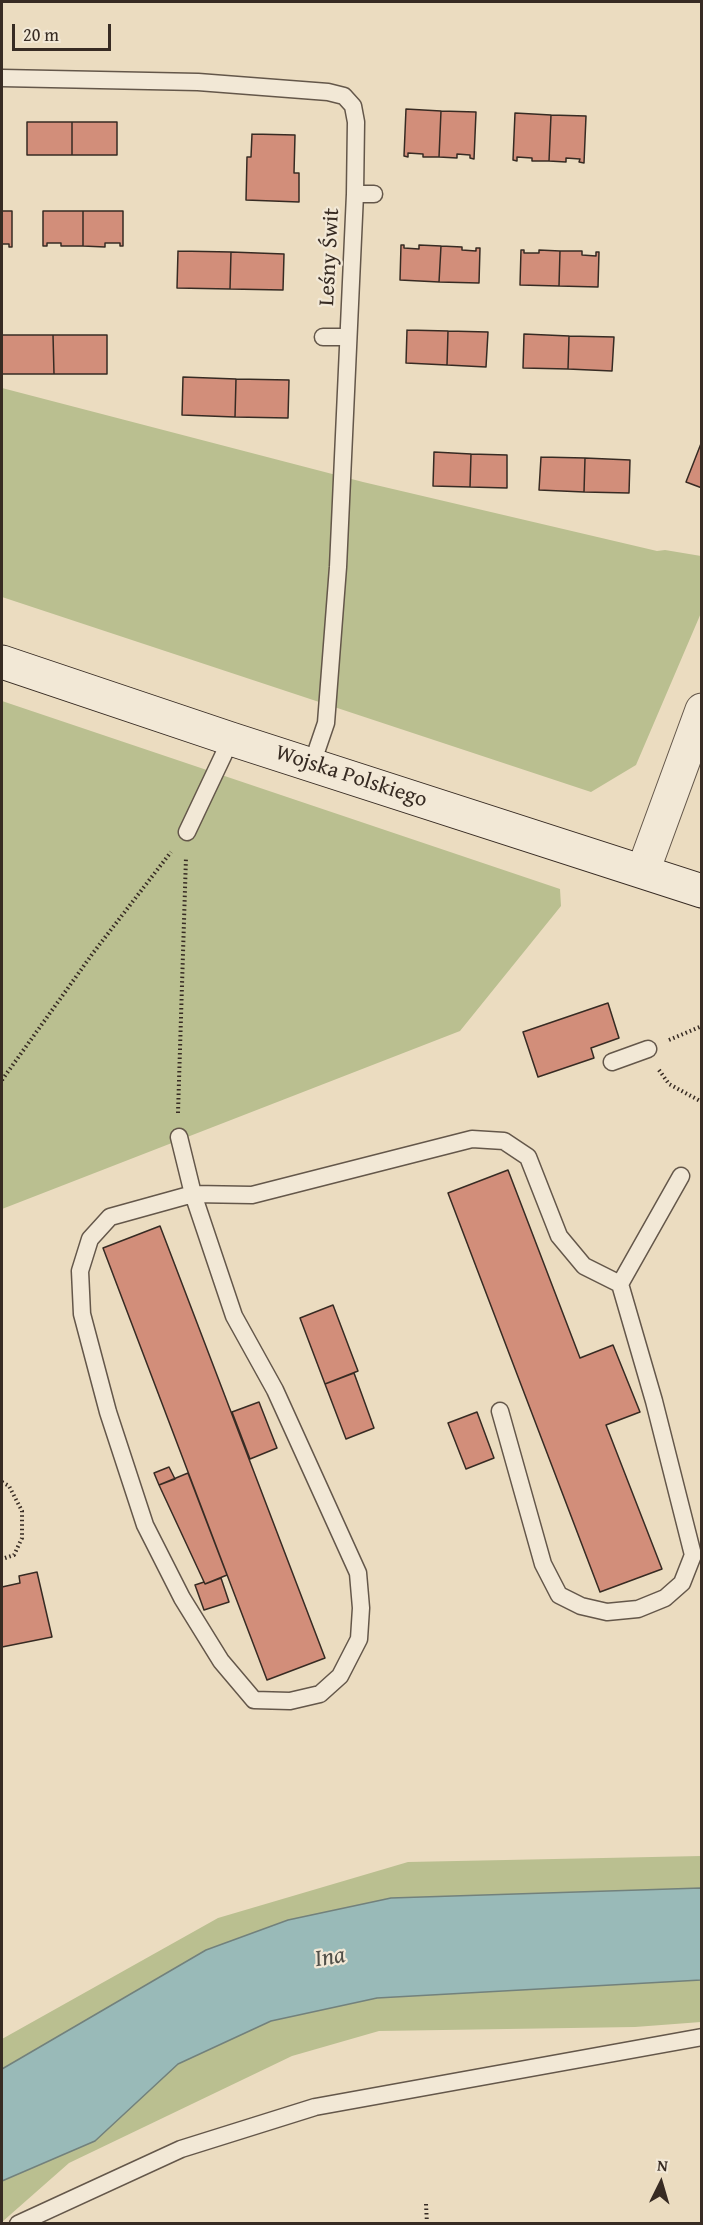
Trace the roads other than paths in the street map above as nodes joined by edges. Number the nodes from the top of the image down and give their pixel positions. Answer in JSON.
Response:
{"nodes":[{"id":1,"x":2,"y":78,"type":"edge"},
{"id":2,"x":355,"y":194,"type":"junction"},
{"id":3,"x":374,"y":194,"type":"dead end"},
{"id":4,"x":323,"y":337,"type":"dead end"},
{"id":5,"x":348,"y":337,"type":"junction"},
{"id":6,"x":2,"y":662,"type":"edge"},
{"id":7,"x":702,"y":710,"type":"edge"},
{"id":8,"x":231,"y":739,"type":"junction"},
{"id":9,"x":312,"y":764,"type":"junction"},
{"id":10,"x":187,"y":832,"type":"road end"},
{"id":11,"x":643,"y":871,"type":"junction"},
{"id":12,"x":702,"y":891,"type":"edge"},
{"id":13,"x":648,"y":1049,"type":"road end"},
{"id":14,"x":612,"y":1062,"type":"dead end"},
{"id":15,"x":179,"y":1137,"type":"road end"},
{"id":16,"x":681,"y":1176,"type":"dead end"},
{"id":17,"x":193,"y":1194,"type":"junction"},
{"id":18,"x":620,"y":1284,"type":"junction"},
{"id":19,"x":500,"y":1411,"type":"dead end"},
{"id":20,"x":702,"y":2037,"type":"edge"},
{"id":21,"x":18,"y":2223,"type":"edge"}],
"edges":[{"from":1,"to":2,"type":"lane","name":"Leśny Świt"},
{"from":2,"to":3,"type":"lane"},
{"from":2,"to":5,"type":"lane","name":"Leśny Świt"},
{"from":4,"to":5,"type":"lane"},
{"from":5,"to":9,"type":"lane","name":"Leśny Świt"},
{"from":6,"to":8,"type":"street","name":"Wojska Polskiego"},
{"from":7,"to":11,"type":"street"},
{"from":8,"to":9,"type":"street","name":"Wojska Polskiego"},
{"from":8,"to":10,"type":"lane"},
{"from":9,"to":11,"type":"street","name":"Wojska Polskiego"},
{"from":11,"to":12,"type":"street","name":"Wojska Polskiego"},
{"from":13,"to":14,"type":"lane"},
{"from":15,"to":17,"type":"lane"},
{"from":16,"to":18,"type":"lane"},
{"from":17,"to":17,"type":"lane"},
{"from":17,"to":18,"type":"lane"},
{"from":18,"to":19,"type":"lane"},
{"from":20,"to":21,"type":"lane"}]}
